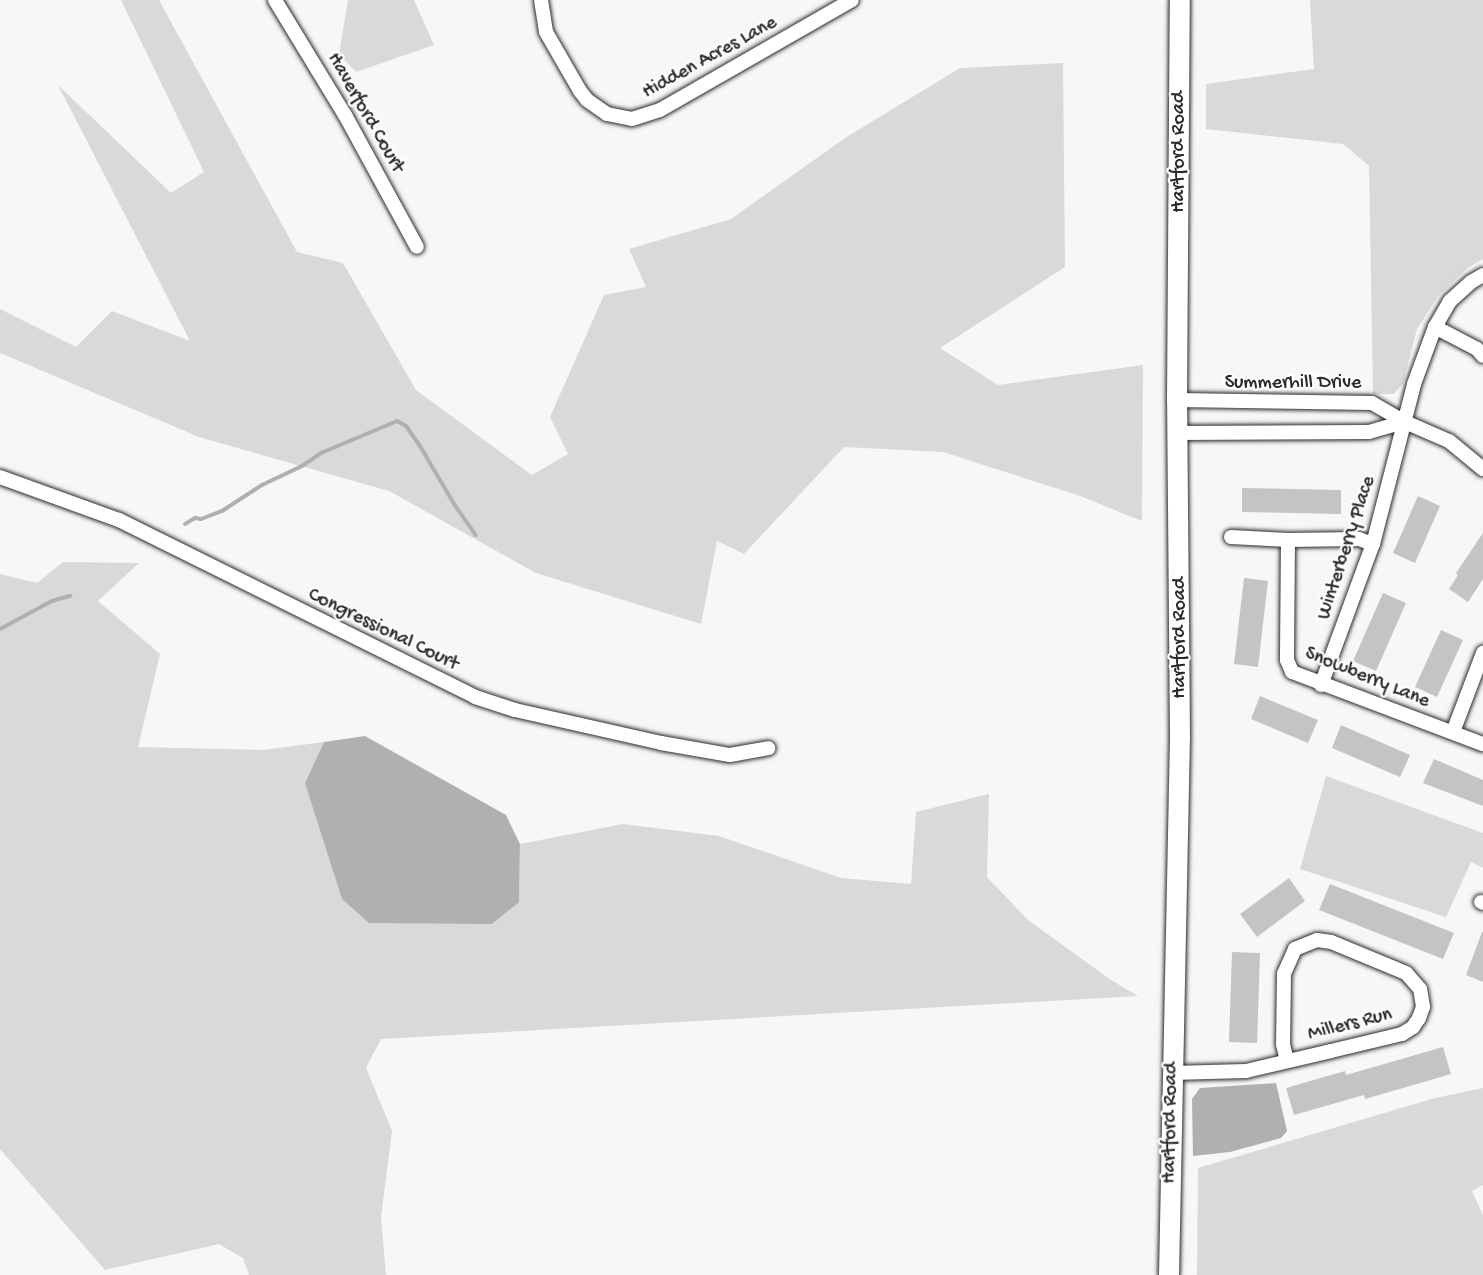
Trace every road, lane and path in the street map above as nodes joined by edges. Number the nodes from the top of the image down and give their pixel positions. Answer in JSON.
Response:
{"nodes":[{"id":1,"x":275,"y":0,"type":"edge"},
{"id":2,"x":541,"y":0,"type":"edge"},
{"id":3,"x":852,"y":0,"type":"edge"},
{"id":4,"x":1180,"y":0,"type":"edge"},
{"id":5,"x":417,"y":248,"type":"dead end"},
{"id":6,"x":1483,"y":274,"type":"edge"},
{"id":7,"x":1435,"y":327,"type":"junction"},
{"id":8,"x":1483,"y":357,"type":"edge"},
{"id":9,"x":1177,"y":400,"type":"junction"},
{"id":10,"x":1405,"y":422,"type":"junction"},
{"id":11,"x":1178,"y":433,"type":"junction"},
{"id":12,"x":1483,"y":469,"type":"edge"},
{"id":13,"x":0,"y":477,"type":"edge"},
{"id":14,"x":1231,"y":537,"type":"dead end"},
{"id":15,"x":1288,"y":540,"type":"junction"},
{"id":16,"x":1373,"y":544,"type":"junction"},
{"id":17,"x":1483,"y":653,"type":"edge"},
{"id":18,"x":1321,"y":685,"type":"junction"},
{"id":19,"x":1453,"y":732,"type":"junction"},
{"id":20,"x":1483,"y":744,"type":"edge"},
{"id":21,"x":768,"y":748,"type":"dead end"},
{"id":22,"x":1287,"y":1061,"type":"junction"},
{"id":23,"x":1172,"y":1073,"type":"junction"},
{"id":24,"x":1169,"y":1275,"type":"edge"}],
"edges":[{"from":1,"to":5,"type":"street","name":"Haverford Court"},
{"from":2,"to":3,"type":"street","name":"Hidden Acres Lane"},
{"from":4,"to":9,"type":"main road","name":"Hartford Road"},
{"from":6,"to":7,"type":"street"},
{"from":7,"to":8,"type":"street"},
{"from":7,"to":10,"type":"street"},
{"from":9,"to":10,"type":"street","name":"Summerhill Drive"},
{"from":9,"to":11,"type":"main road","name":"Hartford Road"},
{"from":10,"to":11,"type":"street"},
{"from":10,"to":12,"type":"street","name":"Summerhill Drive"},
{"from":10,"to":16,"type":"street","name":"Winterberry Place"},
{"from":11,"to":23,"type":"main road","name":"Hartford Road"},
{"from":13,"to":21,"type":"street","name":"Congressional Court"},
{"from":14,"to":15,"type":"street"},
{"from":15,"to":16,"type":"street"},
{"from":15,"to":18,"type":"street","name":"Snowberry Lane"},
{"from":16,"to":18,"type":"street","name":"Winterberry Place"},
{"from":17,"to":19,"type":"street"},
{"from":18,"to":19,"type":"street","name":"Snowberry Lane"},
{"from":19,"to":20,"type":"street","name":"Snowberry Lane"},
{"from":22,"to":22,"type":"street","name":"Millers Run"},
{"from":22,"to":23,"type":"street","name":"Millers Run"},
{"from":23,"to":24,"type":"main road","name":"Hartford Road"}]}
